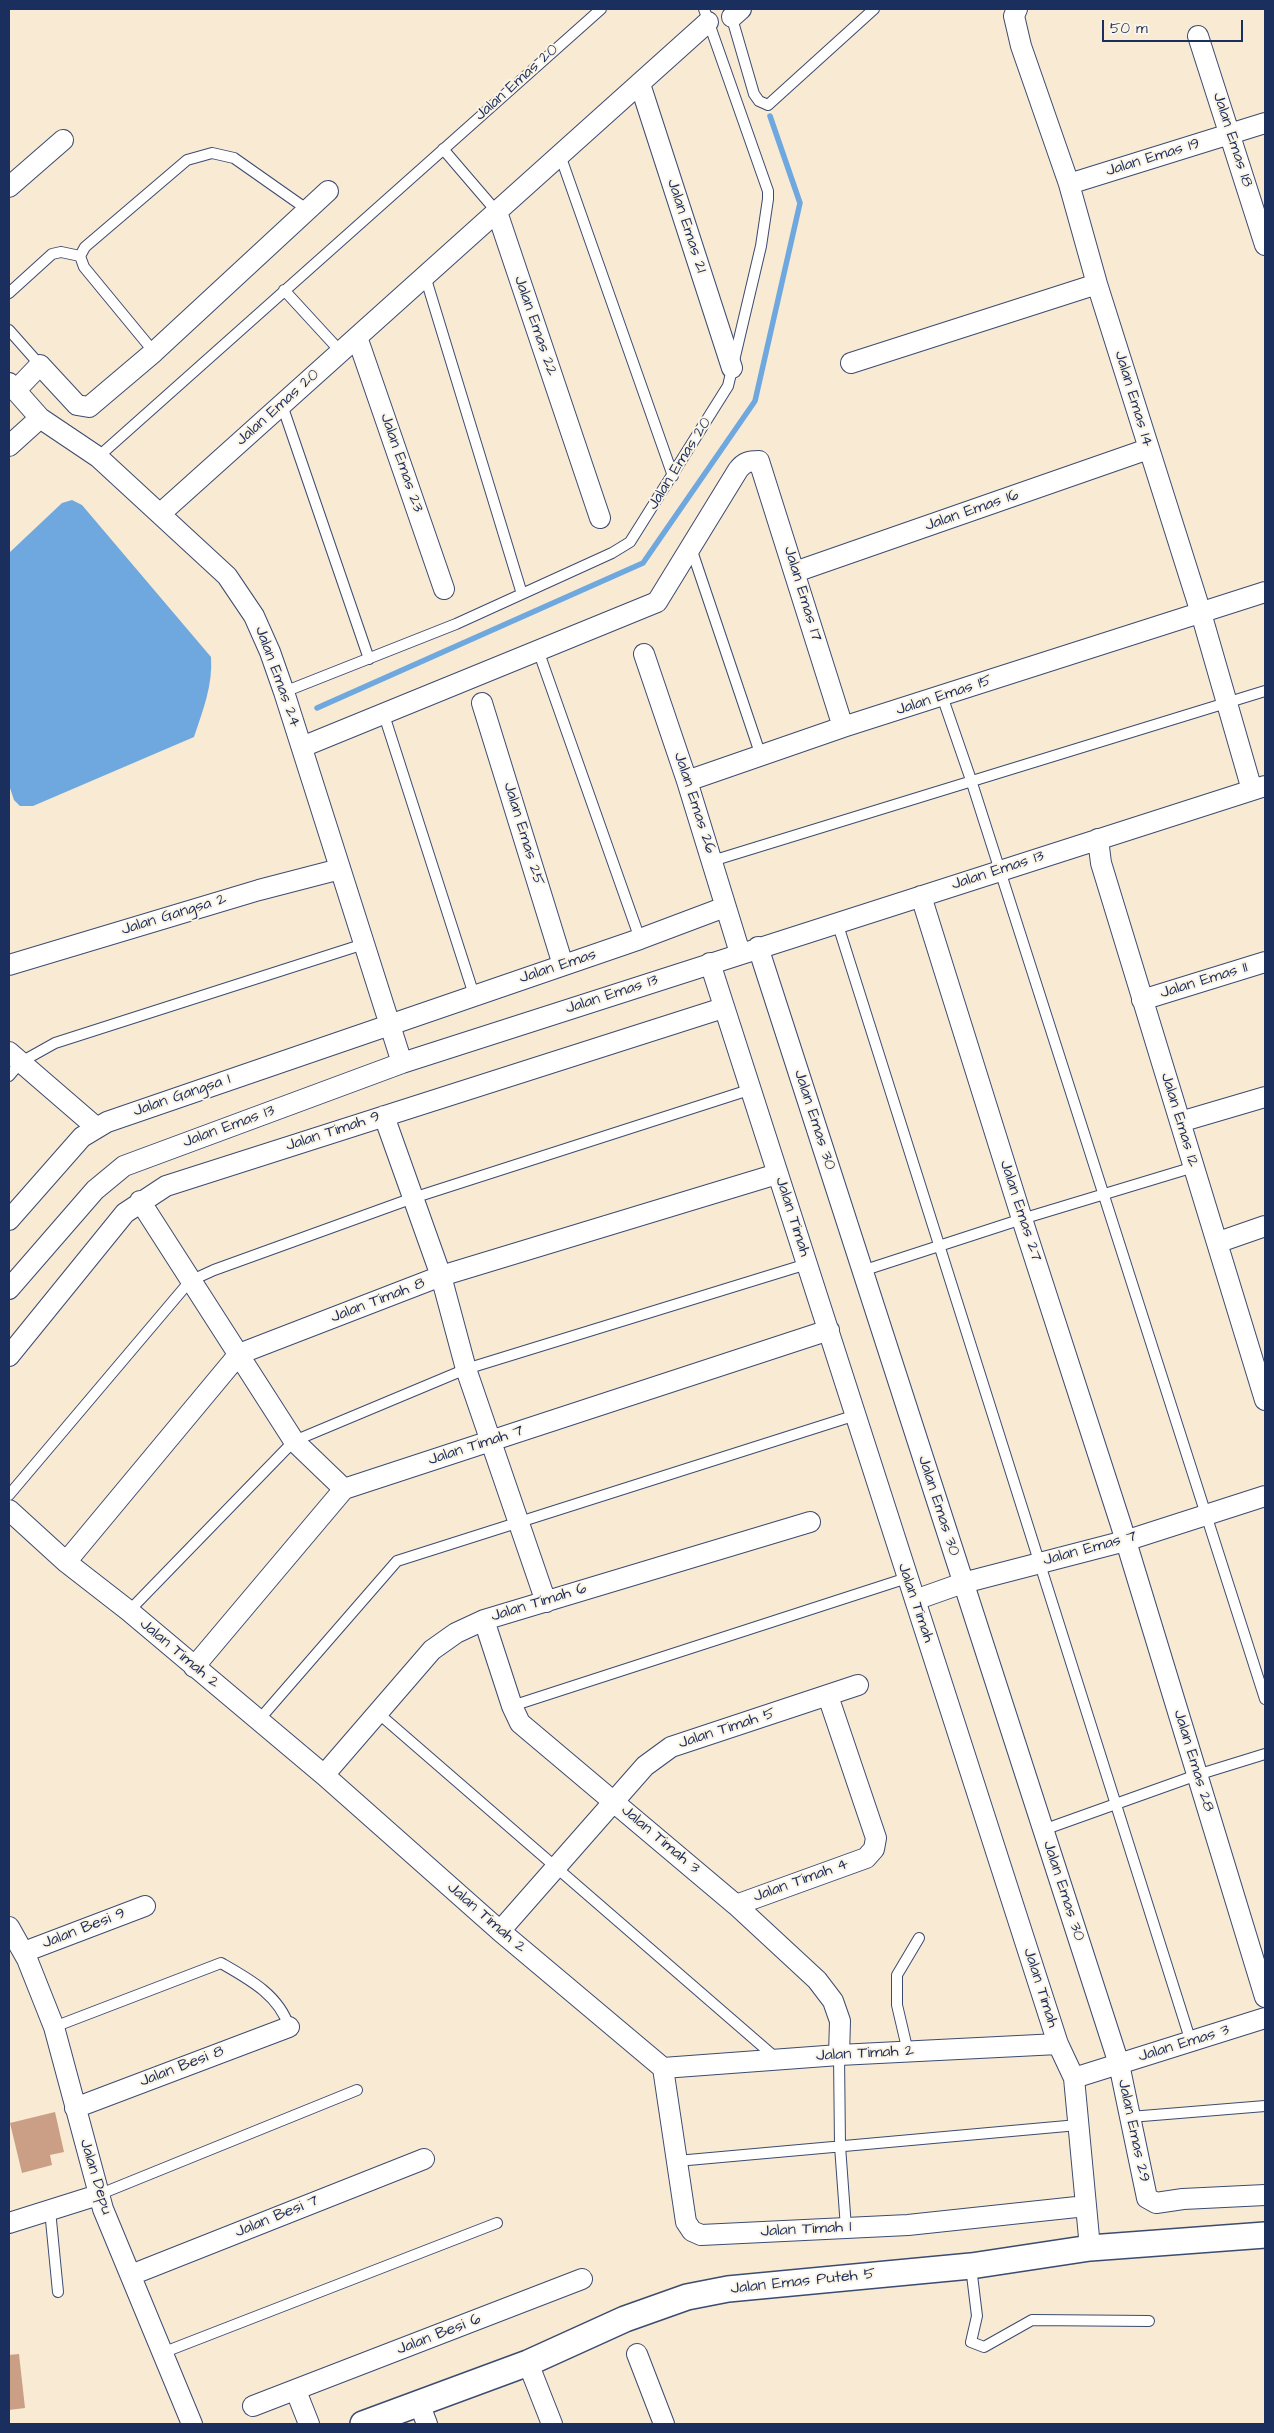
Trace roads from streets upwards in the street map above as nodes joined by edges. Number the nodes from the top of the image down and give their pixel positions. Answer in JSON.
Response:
{"nodes":[{"id":1,"x":1017,"y":9,"type":"edge"},
{"id":2,"x":706,"y":15,"type":"edge"},
{"id":3,"x":1198,"y":36,"type":"dead end"},
{"id":4,"x":640,"y":84,"type":"junction"},
{"id":5,"x":1265,"y":123,"type":"edge"},
{"id":6,"x":1231,"y":135,"type":"junction"},
{"id":7,"x":63,"y":140,"type":"dead end"},
{"id":8,"x":1069,"y":184,"type":"junction"},
{"id":9,"x":9,"y":187,"type":"edge"},
{"id":10,"x":328,"y":191,"type":"dead end"},
{"id":11,"x":497,"y":212,"type":"junction"},
{"id":12,"x":1265,"y":245,"type":"edge"},
{"id":13,"x":1097,"y":284,"type":"junction"},
{"id":14,"x":357,"y":337,"type":"junction"},
{"id":15,"x":851,"y":363,"type":"dead end"},
{"id":16,"x":732,"y":368,"type":"road end"},
{"id":17,"x":12,"y":386,"type":"edge"},
{"id":18,"x":40,"y":418,"type":"junction"},
{"id":19,"x":9,"y":446,"type":"edge"},
{"id":20,"x":1148,"y":449,"type":"junction"},
{"id":21,"x":161,"y":513,"type":"junction"},
{"id":22,"x":600,"y":518,"type":"dead end"},
{"id":23,"x":795,"y":572,"type":"junction"},
{"id":24,"x":444,"y":590,"type":"dead end"},
{"id":25,"x":1265,"y":592,"type":"edge"},
{"id":26,"x":1201,"y":612,"type":"junction"},
{"id":27,"x":644,"y":654,"type":"dead end"},
{"id":28,"x":482,"y":703,"type":"dead end"},
{"id":29,"x":843,"y":727,"type":"junction"},
{"id":30,"x":302,"y":747,"type":"junction"},
{"id":31,"x":688,"y":781,"type":"junction"},
{"id":32,"x":1258,"y":788,"type":"edge"},
{"id":33,"x":1098,"y":839,"type":"junction"},
{"id":34,"x":340,"y":869,"type":"junction"},
{"id":35,"x":921,"y":896,"type":"junction"},
{"id":36,"x":725,"y":907,"type":"junction"},
{"id":37,"x":749,"y":950,"type":"junction"},
{"id":38,"x":1265,"y":962,"type":"edge"},
{"id":39,"x":710,"y":963,"type":"junction"},
{"id":40,"x":9,"y":965,"type":"edge"},
{"id":41,"x":563,"y":965,"type":"junction"},
{"id":42,"x":1142,"y":1000,"type":"junction"},
{"id":43,"x":723,"y":1008,"type":"junction"},
{"id":44,"x":390,"y":1025,"type":"junction"},
{"id":45,"x":13,"y":1063,"type":"edge"},
{"id":46,"x":402,"y":1063,"type":"junction"},
{"id":47,"x":1265,"y":1097,"type":"edge"},
{"id":48,"x":384,"y":1116,"type":"junction"},
{"id":49,"x":1180,"y":1122,"type":"junction"},
{"id":50,"x":97,"y":1128,"type":"junction"},
{"id":51,"x":777,"y":1174,"type":"junction"},
{"id":52,"x":140,"y":1201,"type":"junction"},
{"id":53,"x":9,"y":1220,"type":"edge"},
{"id":54,"x":1265,"y":1226,"type":"edge"},
{"id":55,"x":1219,"y":1242,"type":"junction"},
{"id":56,"x":441,"y":1276,"type":"junction"},
{"id":57,"x":9,"y":1288,"type":"edge"},
{"id":58,"x":829,"y":1330,"type":"junction"},
{"id":59,"x":1258,"y":1352,"type":"edge"},
{"id":60,"x":239,"y":1354,"type":"junction"},
{"id":61,"x":9,"y":1356,"type":"edge"},
{"id":62,"x":1265,"y":1400,"type":"edge"},
{"id":63,"x":490,"y":1442,"type":"junction"},
{"id":64,"x":344,"y":1489,"type":"junction"},
{"id":65,"x":1265,"y":1496,"type":"edge"},
{"id":66,"x":9,"y":1510,"type":"edge"},
{"id":67,"x":810,"y":1522,"type":"dead end"},
{"id":68,"x":1123,"y":1533,"type":"junction"},
{"id":69,"x":66,"y":1562,"type":"junction"},
{"id":70,"x":963,"y":1583,"type":"junction"},
{"id":71,"x":915,"y":1600,"type":"junction"},
{"id":72,"x":546,"y":1602,"type":"junction"},
{"id":73,"x":484,"y":1620,"type":"junction"},
{"id":74,"x":194,"y":1667,"type":"junction"},
{"id":75,"x":858,"y":1684,"type":"dead end"},
{"id":76,"x":828,"y":1696,"type":"junction"},
{"id":77,"x":324,"y":1775,"type":"junction"},
{"id":78,"x":614,"y":1802,"type":"junction"},
{"id":79,"x":736,"y":1905,"type":"junction"},
{"id":80,"x":145,"y":1906,"type":"dead end"},
{"id":81,"x":9,"y":1927,"type":"edge"},
{"id":82,"x":500,"y":1931,"type":"junction"},
{"id":83,"x":24,"y":1952,"type":"junction"},
{"id":84,"x":1265,"y":1997,"type":"edge"},
{"id":85,"x":1265,"y":2018,"type":"edge"},
{"id":86,"x":289,"y":2027,"type":"road end"},
{"id":87,"x":1058,"y":2044,"type":"junction"},
{"id":88,"x":839,"y":2055,"type":"junction"},
{"id":89,"x":1119,"y":2064,"type":"junction"},
{"id":90,"x":663,"y":2068,"type":"junction"},
{"id":91,"x":1074,"y":2078,"type":"junction"},
{"id":92,"x":75,"y":2108,"type":"junction"},
{"id":93,"x":424,"y":2158,"type":"dead end"},
{"id":94,"x":98,"y":2195,"type":"junction"},
{"id":95,"x":1265,"y":2195,"type":"edge"},
{"id":96,"x":1086,"y":2206,"type":"junction"},
{"id":97,"x":9,"y":2223,"type":"edge"},
{"id":98,"x":1265,"y":2235,"type":"edge"},
{"id":99,"x":1090,"y":2248,"type":"junction"},
{"id":100,"x":130,"y":2275,"type":"junction"},
{"id":101,"x":582,"y":2279,"type":"dead end"},
{"id":102,"x":637,"y":2354,"type":"dead end"},
{"id":103,"x":528,"y":2363,"type":"junction"},
{"id":104,"x":296,"y":2391,"type":"junction"},
{"id":105,"x":253,"y":2406,"type":"dead end"},
{"id":106,"x":423,"y":2414,"type":"edge"},
{"id":107,"x":192,"y":2424,"type":"edge"},
{"id":108,"x":309,"y":2424,"type":"edge"},
{"id":109,"x":363,"y":2424,"type":"edge"},
{"id":110,"x":552,"y":2424,"type":"edge"},
{"id":111,"x":664,"y":2424,"type":"edge"}],
"edges":[{"from":1,"to":8,"type":"street","name":"Jalan Emas 14"},
{"from":2,"to":4,"type":"street","name":"Jalan Emas 20"},
{"from":3,"to":6,"type":"street","name":"Jalan Emas 18"},
{"from":4,"to":11,"type":"street","name":"Jalan Emas 20"},
{"from":4,"to":16,"type":"street","name":"Jalan Emas 21"},
{"from":5,"to":6,"type":"street","name":"Jalan Emas 19"},
{"from":6,"to":8,"type":"street","name":"Jalan Emas 19"},
{"from":6,"to":12,"type":"street","name":"Jalan Emas 18"},
{"from":7,"to":9,"type":"street"},
{"from":8,"to":13,"type":"street","name":"Jalan Emas 14"},
{"from":10,"to":17,"type":"street"},
{"from":11,"to":14,"type":"street","name":"Jalan Emas 20"},
{"from":11,"to":22,"type":"street","name":"Jalan Emas 22"},
{"from":13,"to":15,"type":"street"},
{"from":13,"to":20,"type":"street","name":"Jalan Emas 14"},
{"from":14,"to":21,"type":"street","name":"Jalan Emas 20"},
{"from":14,"to":24,"type":"street","name":"Jalan Emas 23"},
{"from":17,"to":18,"type":"street","name":"Jalan Emas 24"},
{"from":18,"to":19,"type":"street"},
{"from":18,"to":21,"type":"street","name":"Jalan Emas 24"},
{"from":20,"to":23,"type":"street","name":"Jalan Emas 16"},
{"from":20,"to":26,"type":"street","name":"Jalan Emas 14"},
{"from":21,"to":30,"type":"street","name":"Jalan Emas 24"},
{"from":23,"to":29,"type":"street","name":"Jalan Emas 17"},
{"from":23,"to":30,"type":"street","name":"Jalan Emas 17"},
{"from":25,"to":26,"type":"street"},
{"from":26,"to":29,"type":"street","name":"Jalan Emas 15"},
{"from":26,"to":32,"type":"street","name":"Jalan Emas 14"},
{"from":27,"to":31,"type":"street","name":"Jalan Emas 26"},
{"from":28,"to":41,"type":"street","name":"Jalan Emas 25"},
{"from":29,"to":31,"type":"street","name":"Jalan Emas 15"},
{"from":30,"to":34,"type":"street","name":"Jalan Emas 24"},
{"from":31,"to":36,"type":"street","name":"Jalan Emas 26"},
{"from":32,"to":33,"type":"street","name":"Jalan Emas 13"},
{"from":33,"to":35,"type":"street","name":"Jalan Emas 13"},
{"from":33,"to":42,"type":"street","name":"Jalan Emas 12"},
{"from":34,"to":40,"type":"street","name":"Jalan Gangsa 2"},
{"from":34,"to":44,"type":"street","name":"Jalan Emas 24"},
{"from":35,"to":37,"type":"street","name":"Jalan Emas 13"},
{"from":35,"to":68,"type":"street","name":"Jalan Emas 27"},
{"from":36,"to":37,"type":"street","name":"Jalan Emas 26"},
{"from":36,"to":41,"type":"street","name":"Jalan Emas"},
{"from":37,"to":39,"type":"street","name":"Jalan Emas 13"},
{"from":37,"to":70,"type":"street","name":"Jalan Emas 30"},
{"from":38,"to":42,"type":"street","name":"Jalan Emas 11"},
{"from":39,"to":43,"type":"street","name":"Jalan Timah"},
{"from":39,"to":46,"type":"street","name":"Jalan Emas 13"},
{"from":41,"to":44,"type":"street","name":"Jalan Emas"},
{"from":42,"to":49,"type":"street","name":"Jalan Emas 12"},
{"from":43,"to":48,"type":"street","name":"Jalan Timah 9"},
{"from":43,"to":51,"type":"street","name":"Jalan Timah"},
{"from":44,"to":46,"type":"street","name":"Jalan Emas 24"},
{"from":44,"to":50,"type":"street","name":"Jalan Gangsa 1"},
{"from":45,"to":50,"type":"street"},
{"from":46,"to":57,"type":"street","name":"Jalan Emas 13"},
{"from":47,"to":49,"type":"street"},
{"from":48,"to":52,"type":"street","name":"Jalan Timah 9"},
{"from":48,"to":56,"type":"street"},
{"from":49,"to":55,"type":"street","name":"Jalan Emas 12"},
{"from":50,"to":53,"type":"street","name":"Jalan Gangsa 1"},
{"from":51,"to":56,"type":"street","name":"Jalan Timah 8"},
{"from":51,"to":58,"type":"street","name":"Jalan Timah"},
{"from":52,"to":60,"type":"street"},
{"from":52,"to":61,"type":"street","name":"Jalan Timah 9"},
{"from":54,"to":55,"type":"street"},
{"from":55,"to":59,"type":"street","name":"Jalan Emas 12"},
{"from":56,"to":60,"type":"street","name":"Jalan Timah 8"},
{"from":56,"to":63,"type":"street"},
{"from":58,"to":63,"type":"street","name":"Jalan Timah 7"},
{"from":58,"to":71,"type":"street","name":"Jalan Timah"},
{"from":59,"to":62,"type":"street","name":"Jalan Emas 12"},
{"from":60,"to":64,"type":"street"},
{"from":60,"to":69,"type":"street","name":"Jalan Timah 8"},
{"from":63,"to":64,"type":"street","name":"Jalan Timah 7"},
{"from":63,"to":72,"type":"street"},
{"from":64,"to":74,"type":"street"},
{"from":65,"to":68,"type":"street","name":"Jalan Emas 7"},
{"from":66,"to":69,"type":"street","name":"Jalan Timah 2"},
{"from":67,"to":72,"type":"street","name":"Jalan Timah 6"},
{"from":68,"to":70,"type":"street","name":"Jalan Emas 7"},
{"from":68,"to":84,"type":"street","name":"Jalan Emas 28"},
{"from":69,"to":74,"type":"street","name":"Jalan Timah 2"},
{"from":70,"to":71,"type":"street","name":"Jalan Emas 7"},
{"from":70,"to":89,"type":"street","name":"Jalan Emas 30"},
{"from":71,"to":87,"type":"street","name":"Jalan Timah"},
{"from":72,"to":73,"type":"street","name":"Jalan Timah 6"},
{"from":73,"to":77,"type":"street","name":"Jalan Timah 6"},
{"from":73,"to":78,"type":"street","name":"Jalan Timah 3"},
{"from":74,"to":77,"type":"street","name":"Jalan Timah 2"},
{"from":75,"to":76,"type":"street","name":"Jalan Timah 5"},
{"from":76,"to":78,"type":"street","name":"Jalan Timah 5"},
{"from":76,"to":79,"type":"street","name":"Jalan Timah 4"},
{"from":77,"to":82,"type":"street","name":"Jalan Timah 2"},
{"from":78,"to":79,"type":"street","name":"Jalan Timah 3"},
{"from":78,"to":82,"type":"street","name":"Jalan Timah 5"},
{"from":79,"to":88,"type":"street","name":"Jalan Timah 3"},
{"from":80,"to":83,"type":"street","name":"Jalan Besi 9"},
{"from":81,"to":83,"type":"street","name":"Jalan Depu"},
{"from":82,"to":90,"type":"street","name":"Jalan Timah 2"},
{"from":83,"to":92,"type":"street","name":"Jalan Depu"},
{"from":85,"to":89,"type":"street","name":"Jalan Emas 3"},
{"from":86,"to":92,"type":"street","name":"Jalan Besi 8"},
{"from":87,"to":88,"type":"street","name":"Jalan Timah 2"},
{"from":87,"to":91,"type":"street","name":"Jalan Timah"},
{"from":88,"to":90,"type":"street","name":"Jalan Timah 2"},
{"from":89,"to":91,"type":"street","name":"Jalan Emas 3"},
{"from":89,"to":95,"type":"street","name":"Jalan Emas 29"},
{"from":90,"to":96,"type":"street","name":"Jalan Timah 1"},
{"from":91,"to":96,"type":"street","name":"Jalan Timah"},
{"from":92,"to":94,"type":"street","name":"Jalan Depu"},
{"from":93,"to":100,"type":"street","name":"Jalan Besi 7"},
{"from":94,"to":97,"type":"street"},
{"from":94,"to":100,"type":"street","name":"Jalan Depu"},
{"from":96,"to":99,"type":"street","name":"Jalan Timah"},
{"from":98,"to":99,"type":"street","name":"Jalan Emas Puteh 5"},
{"from":99,"to":103,"type":"street","name":"Jalan Emas Puteh 5"},
{"from":100,"to":107,"type":"street","name":"Jalan Depu"},
{"from":101,"to":104,"type":"street","name":"Jalan Besi 6"},
{"from":102,"to":111,"type":"street"},
{"from":103,"to":106,"type":"street","name":"Jalan Emas Puteh 5"},
{"from":103,"to":110,"type":"street"},
{"from":104,"to":105,"type":"street","name":"Jalan Besi 6"},
{"from":104,"to":108,"type":"street"},
{"from":106,"to":109,"type":"street","name":"Jalan Emas Puteh 5"}]}
